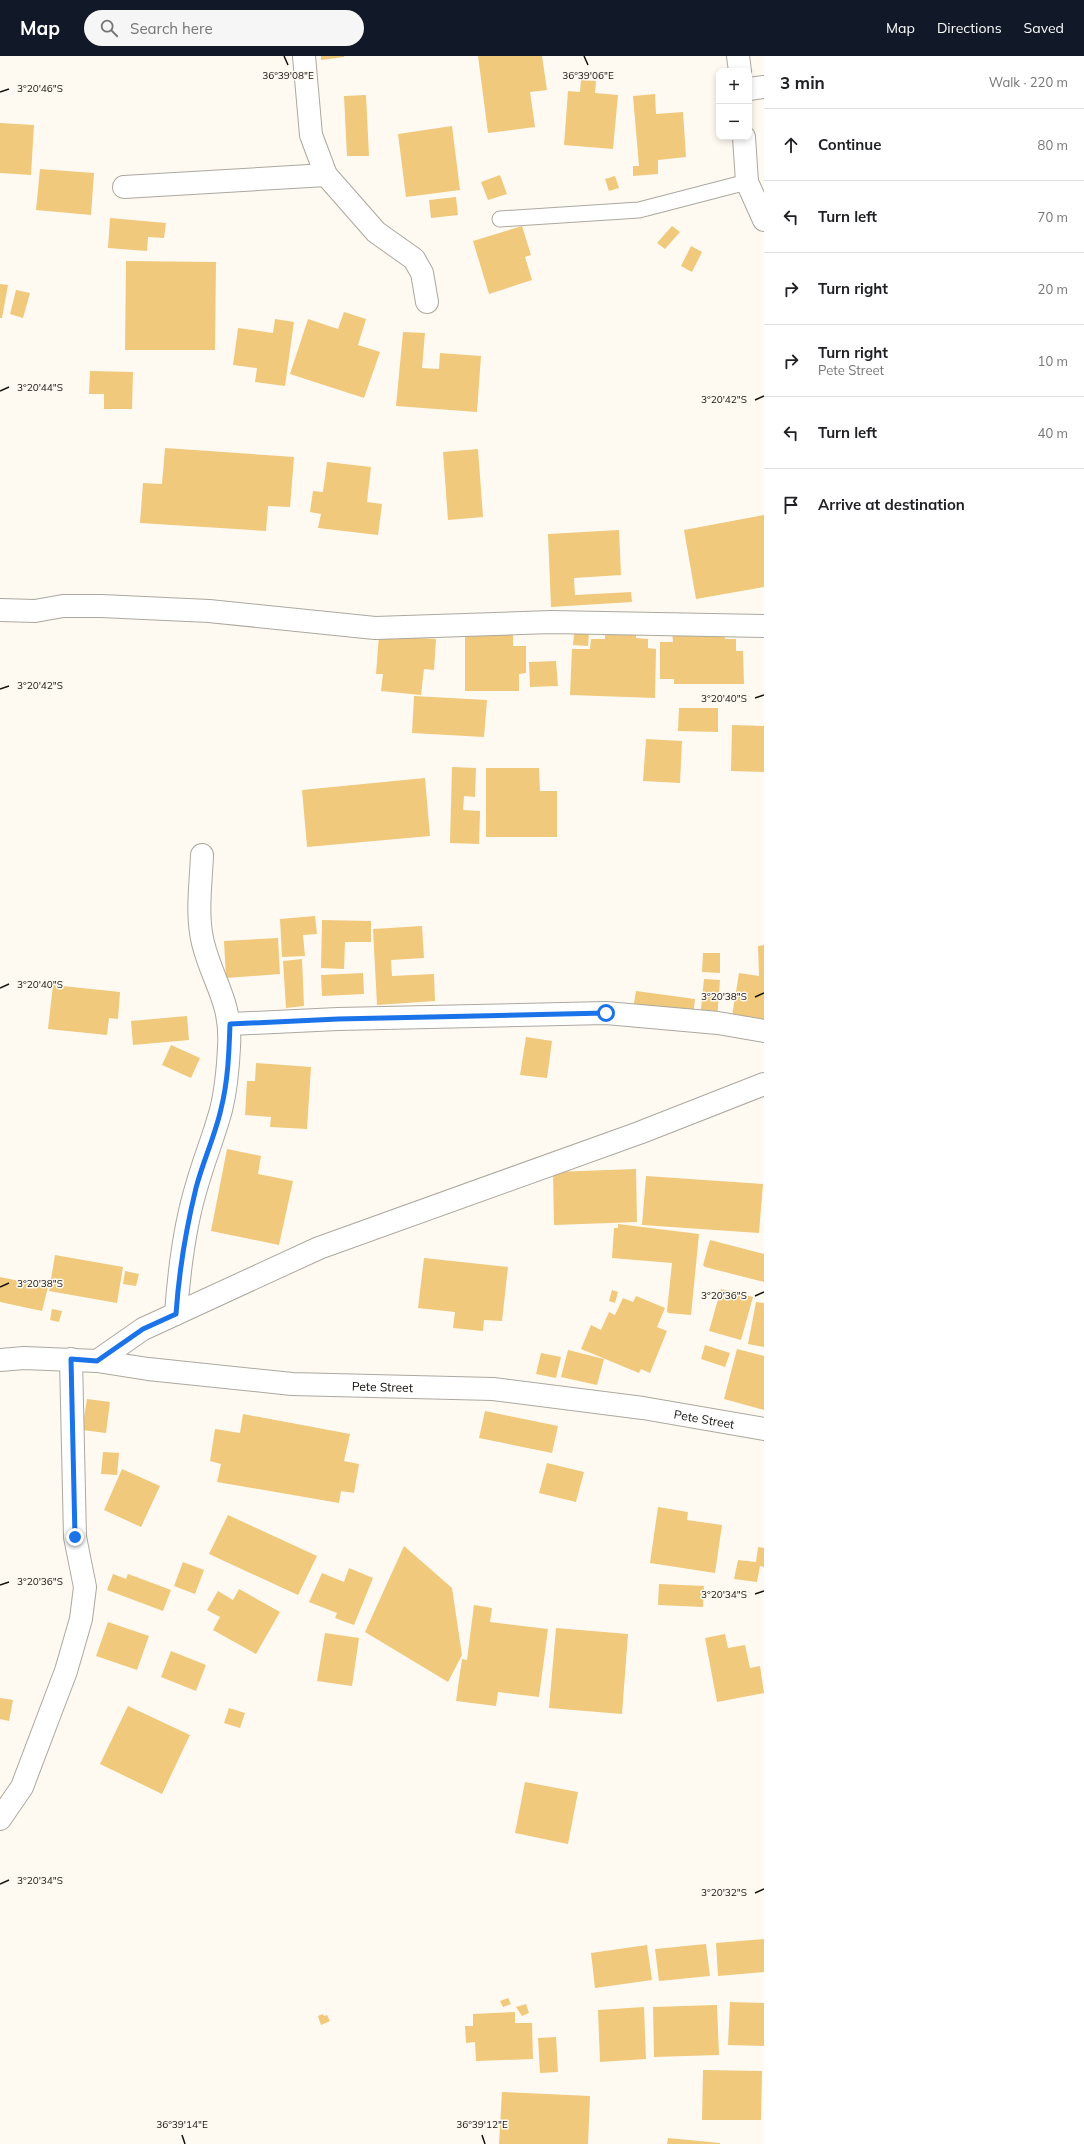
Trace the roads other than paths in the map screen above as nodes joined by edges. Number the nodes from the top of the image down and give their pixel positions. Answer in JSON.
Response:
{"nodes":[{"id":1,"x":304,"y":56,"type":"edge"},
{"id":2,"x":738,"y":56,"type":"edge"},
{"id":3,"x":740,"y":68,"type":"edge"},
{"id":4,"x":764,"y":87,"type":"edge"},
{"id":5,"x":752,"y":89,"type":"edge"},
{"id":6,"x":744,"y":140,"type":"edge"},
{"id":7,"x":326,"y":175,"type":"junction"},
{"id":8,"x":747,"y":182,"type":"junction"},
{"id":9,"x":124,"y":187,"type":"dead end"},
{"id":10,"x":500,"y":219,"type":"dead end"},
{"id":11,"x":764,"y":220,"type":"edge"},
{"id":12,"x":427,"y":302,"type":"dead end"},
{"id":13,"x":0,"y":610,"type":"edge"},
{"id":14,"x":764,"y":626,"type":"edge"},
{"id":15,"x":202,"y":855,"type":"dead end"},
{"id":16,"x":230,"y":1024,"type":"junction"},
{"id":17,"x":764,"y":1031,"type":"edge"},
{"id":18,"x":764,"y":1084,"type":"edge"},
{"id":19,"x":176,"y":1314,"type":"junction"},
{"id":20,"x":71,"y":1359,"type":"junction"},
{"id":21,"x":0,"y":1360,"type":"edge"},
{"id":22,"x":97,"y":1361,"type":"junction"},
{"id":23,"x":764,"y":1429,"type":"edge"},
{"id":24,"x":0,"y":1818,"type":"edge"}],
"edges":[{"from":1,"to":7,"type":"street"},
{"from":2,"to":3,"type":"street"},
{"from":4,"to":5,"type":"street"},
{"from":6,"to":8,"type":"street"},
{"from":7,"to":9,"type":"street"},
{"from":7,"to":12,"type":"street"},
{"from":8,"to":10,"type":"lane"},
{"from":8,"to":11,"type":"street"},
{"from":13,"to":14,"type":"street"},
{"from":15,"to":16,"type":"street"},
{"from":16,"to":17,"type":"street"},
{"from":16,"to":19,"type":"street"},
{"from":18,"to":19,"type":"street"},
{"from":19,"to":22,"type":"street"},
{"from":20,"to":21,"type":"street","name":"Pete Street"},
{"from":20,"to":22,"type":"street","name":"Pete Street"},
{"from":20,"to":24,"type":"street"},
{"from":22,"to":23,"type":"street","name":"Pete Street"}]}
